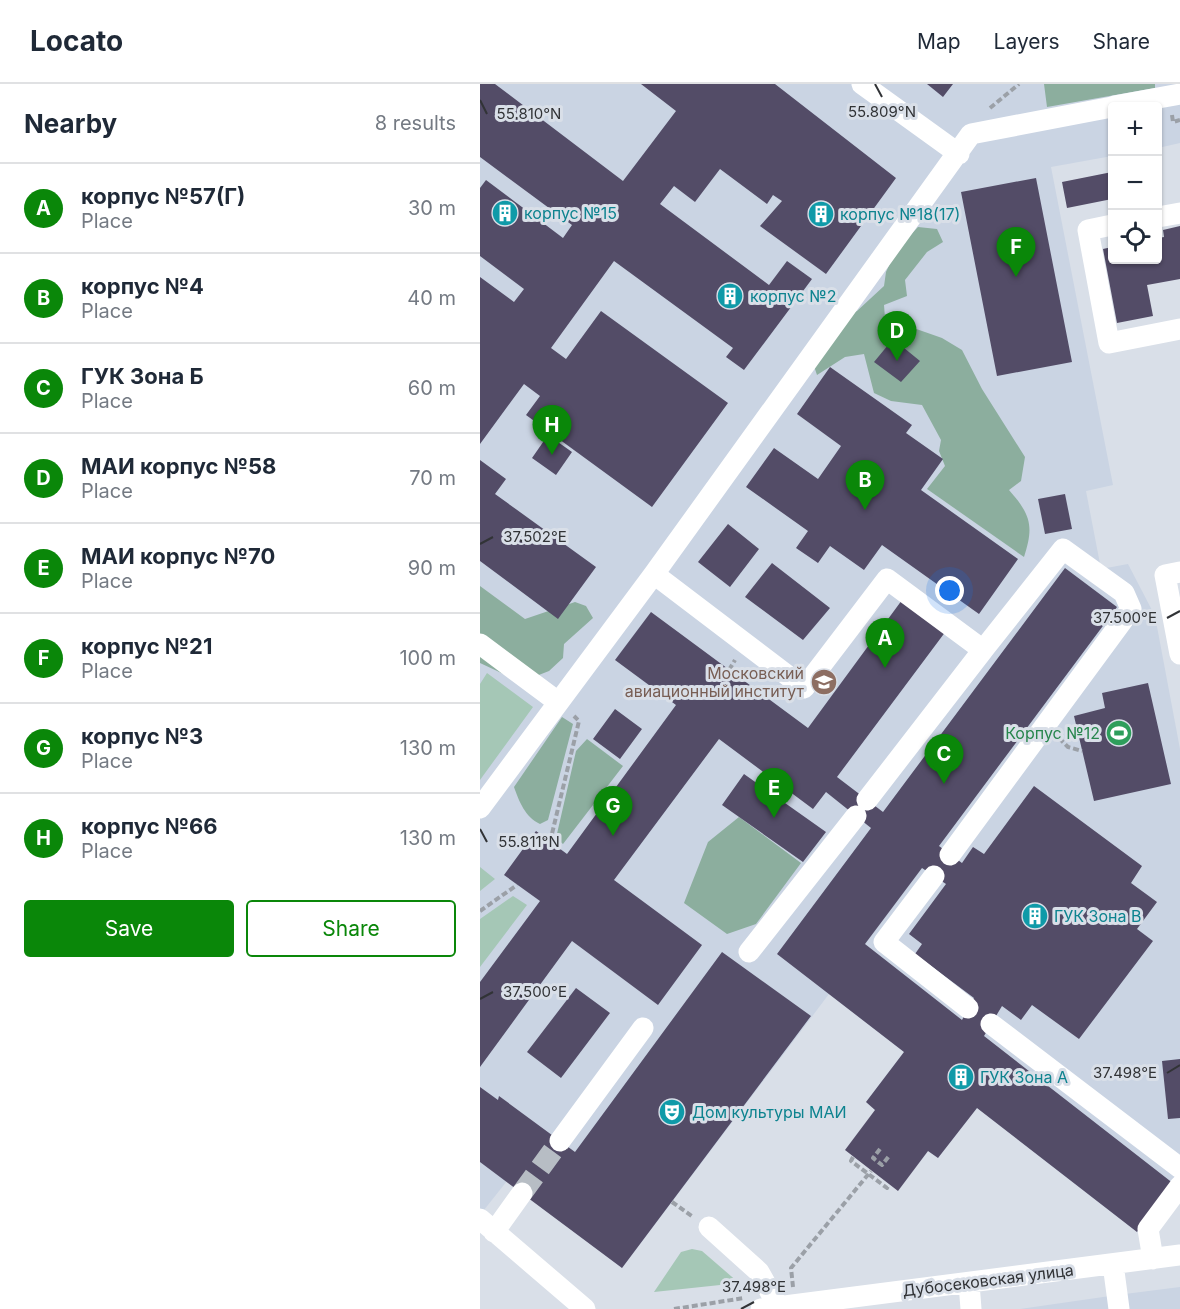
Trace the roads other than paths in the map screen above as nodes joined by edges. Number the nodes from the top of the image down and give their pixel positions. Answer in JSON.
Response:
{"nodes":[{"id":1,"x":862,"y":84,"type":"edge"},
{"id":2,"x":1180,"y":94,"type":"edge"},
{"id":3,"x":1139,"y":102,"type":"edge"},
{"id":4,"x":1108,"y":108,"type":"edge"},
{"id":5,"x":959,"y":154,"type":"junction"},
{"id":6,"x":1180,"y":213,"type":"edge"},
{"id":7,"x":1162,"y":216,"type":"edge"},
{"id":8,"x":1108,"y":226,"type":"edge"},
{"id":9,"x":1180,"y":329,"type":"edge"},
{"id":10,"x":1180,"y":572,"type":"edge"},
{"id":11,"x":654,"y":574,"type":"junction"},
{"id":12,"x":480,"y":644,"type":"edge"},
{"id":13,"x":983,"y":650,"type":"junction"},
{"id":14,"x":1180,"y":654,"type":"edge"},
{"id":15,"x":558,"y":702,"type":"junction"},
{"id":16,"x":480,"y":808,"type":"edge"},
{"id":17,"x":950,"y":855,"type":"dead end"},
{"id":18,"x":934,"y":876,"type":"dead end"},
{"id":19,"x":749,"y":952,"type":"dead end"},
{"id":20,"x":968,"y":1008,"type":"dead end"},
{"id":21,"x":991,"y":1024,"type":"dead end"},
{"id":22,"x":643,"y":1028,"type":"dead end"},
{"id":23,"x":560,"y":1141,"type":"tunnel mouth"},
{"id":24,"x":1180,"y":1168,"type":"edge"},
{"id":25,"x":1180,"y":1186,"type":"edge"},
{"id":26,"x":522,"y":1193,"type":"tunnel mouth"},
{"id":27,"x":487,"y":1226,"type":"edge"},
{"id":28,"x":709,"y":1227,"type":"dead end"},
{"id":29,"x":1180,"y":1255,"type":"edge"},
{"id":30,"x":1153,"y":1258,"type":"junction"},
{"id":31,"x":1113,"y":1264,"type":"junction"},
{"id":32,"x":969,"y":1283,"type":"junction"},
{"id":33,"x":816,"y":1306,"type":"edge"},
{"id":34,"x":770,"y":1308,"type":"edge"},
{"id":35,"x":585,"y":1309,"type":"edge"},
{"id":36,"x":971,"y":1309,"type":"edge"},
{"id":37,"x":1119,"y":1309,"type":"edge"}],
"edges":[{"from":1,"to":5,"type":"street"},
{"from":2,"to":3,"type":"street"},
{"from":4,"to":5,"type":"street"},
{"from":5,"to":11,"type":"street"},
{"from":6,"to":7,"type":"street"},
{"from":8,"to":9,"type":"street"},
{"from":10,"to":14,"type":"street"},
{"from":11,"to":13,"type":"street"},
{"from":11,"to":15,"type":"street"},
{"from":12,"to":15,"type":"street"},
{"from":13,"to":17,"type":"street"},
{"from":13,"to":19,"type":"street"},
{"from":15,"to":16,"type":"street"},
{"from":18,"to":20,"type":"street"},
{"from":21,"to":24,"type":"street"},
{"from":22,"to":23,"type":"street"},
{"from":25,"to":30,"type":"street"},
{"from":26,"to":27,"type":"street"},
{"from":27,"to":35,"type":"street"},
{"from":28,"to":34,"type":"street"},
{"from":29,"to":30,"type":"street","name":"Дубосековская улица"},
{"from":30,"to":31,"type":"street","name":"Дубосековская улица"},
{"from":31,"to":32,"type":"street","name":"Дубосековская улица"},
{"from":31,"to":37,"type":"street"},
{"from":32,"to":33,"type":"street","name":"Дубосековская улица"},
{"from":32,"to":36,"type":"street"},
{"from":33,"to":34,"type":"street","name":"Дубосековская улица"}]}
